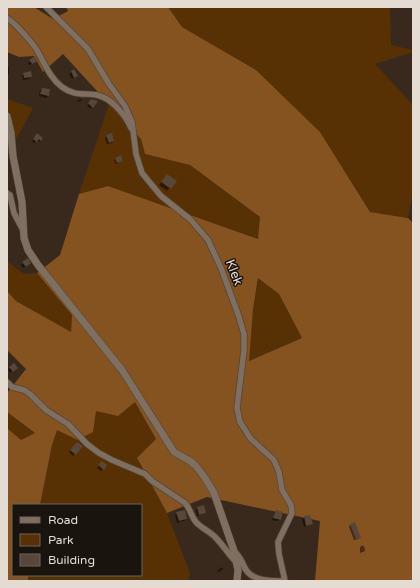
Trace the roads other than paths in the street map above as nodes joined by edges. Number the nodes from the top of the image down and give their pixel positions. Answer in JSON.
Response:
{"nodes":[{"id":1,"x":46,"y":7,"type":"edge"},
{"id":2,"x":7,"y":18,"type":"edge"},
{"id":3,"x":7,"y":116,"type":"edge"},
{"id":4,"x":134,"y":135,"type":"junction"},
{"id":5,"x":7,"y":193,"type":"edge"},
{"id":6,"x":23,"y":230,"type":"junction"},
{"id":7,"x":7,"y":382,"type":"edge"},
{"id":8,"x":234,"y":551,"type":"junction"},
{"id":9,"x":236,"y":562,"type":"junction"},
{"id":10,"x":237,"y":581,"type":"edge"},
{"id":11,"x":284,"y":581,"type":"edge"}],
"edges":[{"from":1,"to":4,"type":"street","name":"Klek"},
{"from":2,"to":4,"type":"street"},
{"from":3,"to":6,"type":"street"},
{"from":4,"to":11,"type":"street","name":"Klek"},
{"from":5,"to":6,"type":"street"},
{"from":6,"to":8,"type":"street"},
{"from":7,"to":9,"type":"street"},
{"from":8,"to":9,"type":"street"},
{"from":8,"to":11,"type":"street"},
{"from":9,"to":10,"type":"street"}]}
